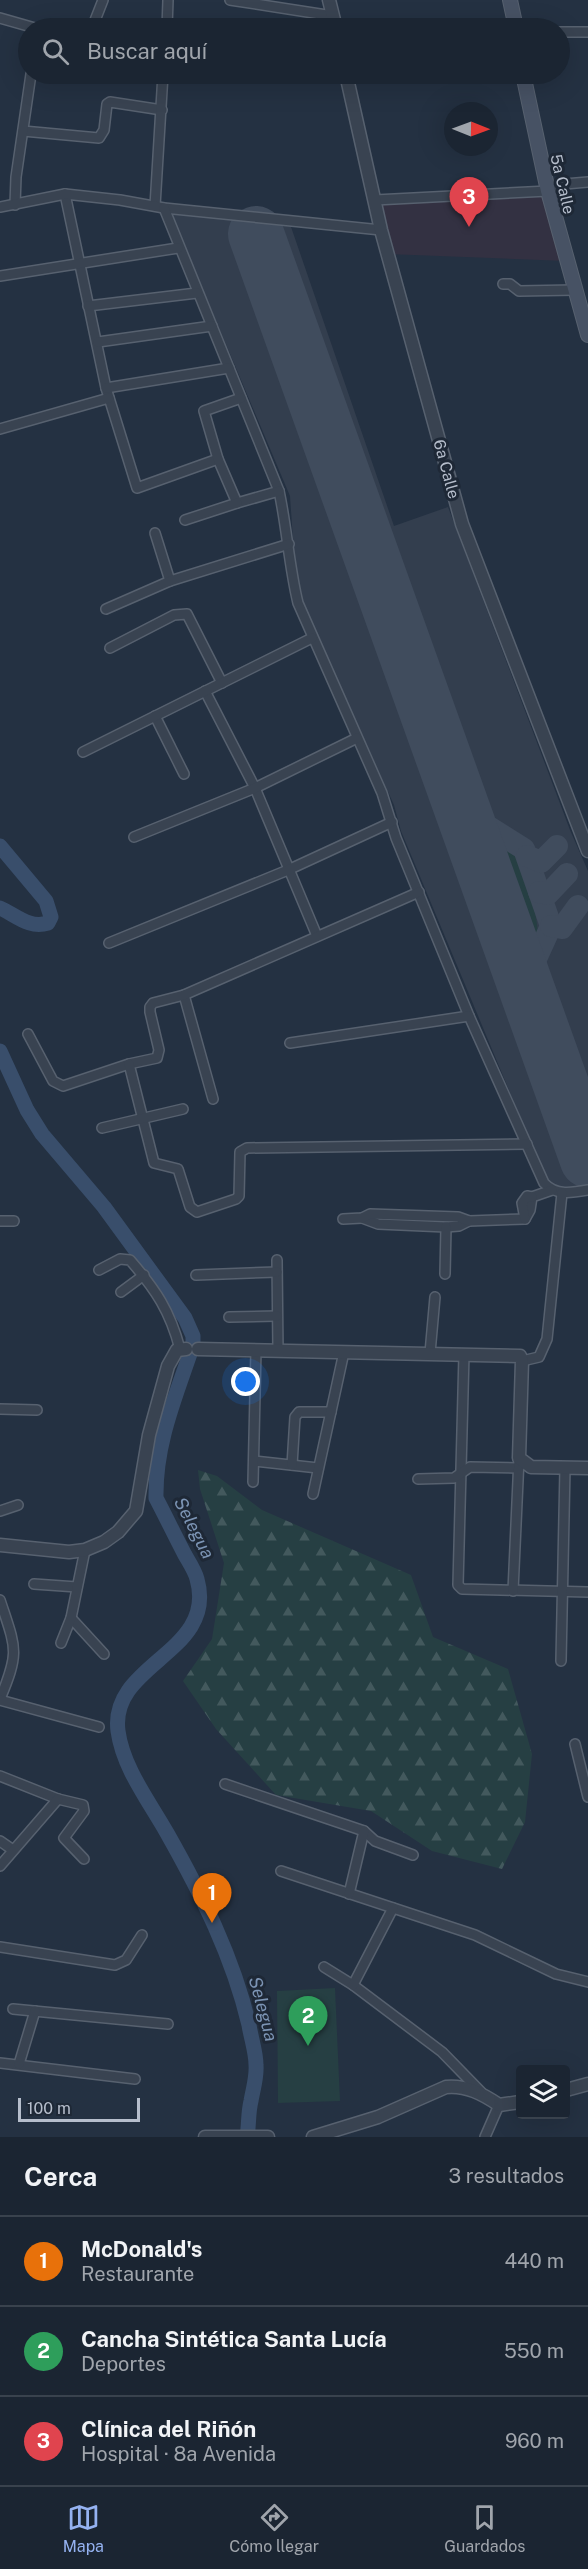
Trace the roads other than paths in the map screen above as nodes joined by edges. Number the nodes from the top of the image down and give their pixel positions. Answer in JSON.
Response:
{"nodes":[{"id":1,"x":103,"y":0,"type":"edge"},
{"id":2,"x":168,"y":0,"type":"edge"},
{"id":3,"x":230,"y":0,"type":"edge"},
{"id":4,"x":329,"y":0,"type":"edge"},
{"id":5,"x":510,"y":0,"type":"edge"},
{"id":6,"x":333,"y":15,"type":"junction"},
{"id":7,"x":0,"y":18,"type":"edge"},
{"id":8,"x":96,"y":18,"type":"edge"},
{"id":9,"x":167,"y":18,"type":"edge"},
{"id":10,"x":334,"y":18,"type":"edge"},
{"id":11,"x":514,"y":18,"type":"edge"},
{"id":12,"x":18,"y":23,"type":"edge"},
{"id":13,"x":570,"y":32,"type":"edge"},
{"id":14,"x":588,"y":32,"type":"edge"},
{"id":15,"x":29,"y":84,"type":"edge"},
{"id":16,"x":163,"y":84,"type":"edge"},
{"id":17,"x":348,"y":84,"type":"edge"},
{"id":18,"x":525,"y":84,"type":"edge"},
{"id":19,"x":162,"y":110,"type":"junction"},
{"id":20,"x":22,"y":131,"type":"junction"},
{"id":21,"x":588,"y":182,"type":"edge"},
{"id":22,"x":548,"y":192,"type":"junction"},
{"id":23,"x":65,"y":195,"type":"junction"},
{"id":24,"x":375,"y":200,"type":"junction"},
{"id":25,"x":15,"y":205,"type":"junction"},
{"id":26,"x":0,"y":207,"type":"edge"},
{"id":27,"x":159,"y":207,"type":"junction"},
{"id":28,"x":381,"y":230,"type":"junction"},
{"id":29,"x":178,"y":248,"type":"junction"},
{"id":30,"x":80,"y":264,"type":"junction"},
{"id":31,"x":0,"y":276,"type":"edge"},
{"id":32,"x":503,"y":284,"type":"dead end"},
{"id":33,"x":574,"y":290,"type":"junction"},
{"id":34,"x":197,"y":293,"type":"junction"},
{"id":35,"x":88,"y":306,"type":"junction"},
{"id":36,"x":584,"y":310,"type":"edge"},
{"id":37,"x":212,"y":326,"type":"junction"},
{"id":38,"x":588,"y":335,"type":"edge"},
{"id":39,"x":98,"y":342,"type":"junction"},
{"id":40,"x":229,"y":368,"type":"junction"},
{"id":41,"x":106,"y":388,"type":"junction"},
{"id":42,"x":109,"y":398,"type":"junction"},
{"id":43,"x":242,"y":398,"type":"junction"},
{"id":44,"x":0,"y":429,"type":"edge"},
{"id":45,"x":218,"y":459,"type":"junction"},
{"id":46,"x":279,"y":491,"type":"junction"},
{"id":47,"x":237,"y":503,"type":"junction"},
{"id":48,"x":184,"y":520,"type":"dead end"},
{"id":49,"x":155,"y":533,"type":"dead end"},
{"id":50,"x":289,"y":544,"type":"junction"},
{"id":51,"x":170,"y":581,"type":"junction"},
{"id":52,"x":106,"y":609,"type":"dead end"},
{"id":53,"x":312,"y":638,"type":"junction"},
{"id":54,"x":110,"y":648,"type":"dead end"},
{"id":55,"x":222,"y":683,"type":"junction"},
{"id":56,"x":205,"y":691,"type":"junction"},
{"id":57,"x":155,"y":716,"type":"junction"},
{"id":58,"x":357,"y":738,"type":"junction"},
{"id":59,"x":82,"y":752,"type":"dead end"},
{"id":60,"x":184,"y":774,"type":"dead end"},
{"id":61,"x":255,"y":788,"type":"junction"},
{"id":62,"x":392,"y":822,"type":"junction"},
{"id":63,"x":582,"y":823,"type":"edge"},
{"id":64,"x":134,"y":837,"type":"dead end"},
{"id":65,"x":588,"y":851,"type":"edge"},
{"id":66,"x":288,"y":870,"type":"junction"},
{"id":67,"x":419,"y":892,"type":"junction"},
{"id":68,"x":317,"y":936,"type":"junction"},
{"id":69,"x":109,"y":943,"type":"dead end"},
{"id":70,"x":184,"y":995,"type":"junction"},
{"id":71,"x":469,"y":1016,"type":"junction"},
{"id":72,"x":28,"y":1034,"type":"dead end"},
{"id":73,"x":290,"y":1043,"type":"dead end"},
{"id":74,"x":129,"y":1064,"type":"junction"},
{"id":75,"x":213,"y":1099,"type":"dead end"},
{"id":76,"x":183,"y":1108,"type":"dead end"},
{"id":77,"x":141,"y":1118,"type":"junction"},
{"id":78,"x":102,"y":1128,"type":"dead end"},
{"id":79,"x":527,"y":1144,"type":"junction"},
{"id":80,"x":550,"y":1189,"type":"junction"},
{"id":81,"x":588,"y":1190,"type":"edge"},
{"id":82,"x":562,"y":1193,"type":"junction"},
{"id":83,"x":362,"y":1218,"type":"junction"},
{"id":84,"x":343,"y":1219,"type":"dead end"},
{"id":85,"x":0,"y":1221,"type":"edge"},
{"id":86,"x":14,"y":1221,"type":"dead end"},
{"id":87,"x":469,"y":1221,"type":"junction"},
{"id":88,"x":446,"y":1227,"type":"junction"},
{"id":89,"x":277,"y":1260,"type":"dead end"},
{"id":90,"x":99,"y":1270,"type":"dead end"},
{"id":91,"x":278,"y":1272,"type":"junction"},
{"id":92,"x":446,"y":1274,"type":"dead end"},
{"id":93,"x":144,"y":1275,"type":"junction"},
{"id":94,"x":196,"y":1275,"type":"dead end"},
{"id":95,"x":121,"y":1292,"type":"dead end"},
{"id":96,"x":435,"y":1297,"type":"dead end"},
{"id":97,"x":278,"y":1316,"type":"junction"},
{"id":98,"x":229,"y":1317,"type":"dead end"},
{"id":99,"x":188,"y":1349,"type":"junction"},
{"id":100,"x":256,"y":1350,"type":"junction"},
{"id":101,"x":278,"y":1351,"type":"junction"},
{"id":102,"x":344,"y":1352,"type":"junction"},
{"id":103,"x":430,"y":1353,"type":"junction"},
{"id":104,"x":464,"y":1354,"type":"junction"},
{"id":105,"x":522,"y":1361,"type":"junction"},
{"id":106,"x":0,"y":1410,"type":"edge"},
{"id":107,"x":37,"y":1410,"type":"dead end"},
{"id":108,"x":331,"y":1412,"type":"junction"},
{"id":109,"x":254,"y":1461,"type":"junction"},
{"id":110,"x":519,"y":1463,"type":"junction"},
{"id":111,"x":292,"y":1465,"type":"junction"},
{"id":112,"x":318,"y":1468,"type":"junction"},
{"id":113,"x":565,"y":1468,"type":"junction"},
{"id":114,"x":588,"y":1468,"type":"edge"},
{"id":115,"x":460,"y":1474,"type":"junction"},
{"id":116,"x":418,"y":1479,"type":"dead end"},
{"id":117,"x":253,"y":1482,"type":"dead end"},
{"id":118,"x":313,"y":1494,"type":"dead end"},
{"id":119,"x":18,"y":1505,"type":"dead end"},
{"id":120,"x":0,"y":1510,"type":"edge"},
{"id":121,"x":0,"y":1545,"type":"edge"},
{"id":122,"x":85,"y":1550,"type":"junction"},
{"id":123,"x":34,"y":1584,"type":"dead end"},
{"id":124,"x":77,"y":1587,"type":"junction"},
{"id":125,"x":513,"y":1591,"type":"junction"},
{"id":126,"x":561,"y":1591,"type":"junction"},
{"id":127,"x":588,"y":1592,"type":"edge"},
{"id":128,"x":0,"y":1600,"type":"edge"},
{"id":129,"x":71,"y":1618,"type":"junction"},
{"id":130,"x":61,"y":1643,"type":"dead end"},
{"id":131,"x":104,"y":1654,"type":"dead end"},
{"id":132,"x":561,"y":1661,"type":"dead end"},
{"id":133,"x":0,"y":1699,"type":"edge"},
{"id":134,"x":99,"y":1727,"type":"dead end"},
{"id":135,"x":574,"y":1744,"type":"dead end"},
{"id":136,"x":0,"y":1776,"type":"edge"},
{"id":137,"x":225,"y":1784,"type":"dead end"},
{"id":138,"x":588,"y":1797,"type":"edge"},
{"id":139,"x":58,"y":1799,"type":"junction"},
{"id":140,"x":364,"y":1831,"type":"junction"},
{"id":141,"x":0,"y":1841,"type":"edge"},
{"id":142,"x":13,"y":1850,"type":"junction"},
{"id":143,"x":412,"y":1855,"type":"dead end"},
{"id":144,"x":84,"y":1859,"type":"dead end"},
{"id":145,"x":0,"y":1866,"type":"edge"},
{"id":146,"x":281,"y":1871,"type":"dead end"},
{"id":147,"x":349,"y":1894,"type":"junction"},
{"id":148,"x":393,"y":1908,"type":"junction"},
{"id":149,"x":142,"y":1935,"type":"dead end"},
{"id":150,"x":0,"y":1947,"type":"edge"},
{"id":151,"x":324,"y":1967,"type":"dead end"},
{"id":152,"x":588,"y":1982,"type":"edge"},
{"id":153,"x":353,"y":1985,"type":"junction"},
{"id":154,"x":13,"y":2009,"type":"dead end"},
{"id":155,"x":35,"y":2011,"type":"junction"},
{"id":156,"x":168,"y":2024,"type":"dead end"},
{"id":157,"x":0,"y":2063,"type":"edge"},
{"id":158,"x":19,"y":2064,"type":"junction"},
{"id":159,"x":135,"y":2079,"type":"dead end"},
{"id":160,"x":588,"y":2084,"type":"edge"},
{"id":161,"x":570,"y":2089,"type":"edge"},
{"id":162,"x":483,"y":2094,"type":"junction"},
{"id":163,"x":516,"y":2103,"type":"edge"},
{"id":164,"x":499,"y":2105,"type":"junction"},
{"id":165,"x":205,"y":2137,"type":"edge"},
{"id":166,"x":264,"y":2137,"type":"edge"},
{"id":167,"x":313,"y":2137,"type":"edge"},
{"id":168,"x":485,"y":2137,"type":"edge"}],
"edges":[{"from":1,"to":8,"type":"street"},
{"from":2,"to":9,"type":"street"},
{"from":3,"to":6,"type":"street"},
{"from":4,"to":6,"type":"street"},
{"from":5,"to":11,"type":"main road"},
{"from":6,"to":10,"type":"street"},
{"from":7,"to":12,"type":"street"},
{"from":13,"to":14,"type":"street"},
{"from":15,"to":20,"type":"street"},
{"from":16,"to":19,"type":"street"},
{"from":17,"to":24,"type":"street","name":"6a Calle"},
{"from":18,"to":22,"type":"main road","name":"5a Calle"},
{"from":19,"to":20,"type":"street"},
{"from":19,"to":27,"type":"street"},
{"from":20,"to":25,"type":"street"},
{"from":21,"to":22,"type":"street"},
{"from":22,"to":24,"type":"street"},
{"from":22,"to":33,"type":"main road","name":"5a Calle"},
{"from":23,"to":25,"type":"street"},
{"from":23,"to":27,"type":"street"},
{"from":23,"to":30,"type":"street"},
{"from":24,"to":28,"type":"street","name":"6a Calle"},
{"from":25,"to":26,"type":"street"},
{"from":27,"to":28,"type":"street"},
{"from":27,"to":29,"type":"street"},
{"from":28,"to":63,"type":"street","name":"6a Calle"},
{"from":29,"to":30,"type":"street"},
{"from":29,"to":34,"type":"street"},
{"from":30,"to":31,"type":"street"},
{"from":30,"to":35,"type":"street"},
{"from":32,"to":33,"type":"street"},
{"from":33,"to":36,"type":"main road","name":"5a Calle"},
{"from":34,"to":35,"type":"street"},
{"from":34,"to":37,"type":"street"},
{"from":35,"to":39,"type":"street"},
{"from":36,"to":38,"type":"main road","name":"5a Calle"},
{"from":37,"to":39,"type":"street"},
{"from":37,"to":40,"type":"street"},
{"from":39,"to":41,"type":"street"},
{"from":40,"to":41,"type":"street"},
{"from":40,"to":43,"type":"street"},
{"from":41,"to":42,"type":"street"},
{"from":42,"to":44,"type":"street"},
{"from":42,"to":45,"type":"street"},
{"from":43,"to":45,"type":"street"},
{"from":43,"to":46,"type":"street"},
{"from":45,"to":47,"type":"street"},
{"from":46,"to":47,"type":"street"},
{"from":46,"to":50,"type":"street"},
{"from":47,"to":48,"type":"street"},
{"from":49,"to":51,"type":"street"},
{"from":50,"to":51,"type":"street"},
{"from":50,"to":53,"type":"street"},
{"from":51,"to":52,"type":"street"},
{"from":53,"to":55,"type":"street"},
{"from":53,"to":58,"type":"street"},
{"from":54,"to":55,"type":"street"},
{"from":55,"to":56,"type":"street"},
{"from":56,"to":57,"type":"street"},
{"from":56,"to":61,"type":"street"},
{"from":57,"to":59,"type":"street"},
{"from":57,"to":60,"type":"street"},
{"from":58,"to":61,"type":"street"},
{"from":58,"to":62,"type":"street"},
{"from":61,"to":64,"type":"street"},
{"from":61,"to":66,"type":"street"},
{"from":62,"to":66,"type":"street"},
{"from":62,"to":67,"type":"street"},
{"from":63,"to":65,"type":"street","name":"6a Calle"},
{"from":66,"to":68,"type":"street"},
{"from":66,"to":69,"type":"street"},
{"from":67,"to":68,"type":"street"},
{"from":67,"to":71,"type":"street"},
{"from":68,"to":70,"type":"street"},
{"from":70,"to":74,"type":"street"},
{"from":70,"to":75,"type":"street"},
{"from":71,"to":73,"type":"street"},
{"from":71,"to":79,"type":"street"},
{"from":72,"to":74,"type":"street"},
{"from":74,"to":77,"type":"street"},
{"from":76,"to":77,"type":"street"},
{"from":77,"to":78,"type":"street"},
{"from":77,"to":79,"type":"street"},
{"from":79,"to":80,"type":"street"},
{"from":80,"to":82,"type":"street"},
{"from":80,"to":87,"type":"street"},
{"from":81,"to":82,"type":"street"},
{"from":82,"to":105,"type":"street"},
{"from":83,"to":84,"type":"street"},
{"from":83,"to":87,"type":"street"},
{"from":83,"to":88,"type":"street"},
{"from":85,"to":86,"type":"street"},
{"from":87,"to":88,"type":"street"},
{"from":88,"to":92,"type":"street"},
{"from":89,"to":91,"type":"street"},
{"from":90,"to":93,"type":"street"},
{"from":91,"to":94,"type":"street"},
{"from":91,"to":97,"type":"street"},
{"from":93,"to":95,"type":"street"},
{"from":93,"to":99,"type":"street"},
{"from":96,"to":103,"type":"street"},
{"from":97,"to":98,"type":"street"},
{"from":97,"to":101,"type":"street"},
{"from":99,"to":100,"type":"street"},
{"from":99,"to":122,"type":"street"},
{"from":100,"to":101,"type":"street"},
{"from":100,"to":109,"type":"street"},
{"from":101,"to":102,"type":"street"},
{"from":102,"to":103,"type":"street"},
{"from":102,"to":108,"type":"street"},
{"from":103,"to":104,"type":"street"},
{"from":104,"to":105,"type":"street"},
{"from":104,"to":115,"type":"street"},
{"from":105,"to":110,"type":"street"},
{"from":106,"to":107,"type":"street"},
{"from":108,"to":111,"type":"street"},
{"from":108,"to":112,"type":"street"},
{"from":109,"to":111,"type":"street"},
{"from":109,"to":117,"type":"street"},
{"from":110,"to":113,"type":"street"},
{"from":110,"to":115,"type":"street"},
{"from":110,"to":125,"type":"street"},
{"from":111,"to":112,"type":"street"},
{"from":112,"to":118,"type":"street"},
{"from":113,"to":114,"type":"street"},
{"from":113,"to":126,"type":"street"},
{"from":115,"to":116,"type":"street"},
{"from":115,"to":125,"type":"street"},
{"from":119,"to":120,"type":"street"},
{"from":121,"to":122,"type":"street"},
{"from":122,"to":124,"type":"street"},
{"from":123,"to":124,"type":"street"},
{"from":124,"to":129,"type":"street"},
{"from":125,"to":126,"type":"street"},
{"from":126,"to":127,"type":"street"},
{"from":126,"to":132,"type":"street"},
{"from":128,"to":133,"type":"street"},
{"from":129,"to":130,"type":"street"},
{"from":129,"to":131,"type":"street"},
{"from":133,"to":134,"type":"street"},
{"from":135,"to":138,"type":"street"},
{"from":136,"to":139,"type":"street"},
{"from":137,"to":140,"type":"street"},
{"from":139,"to":142,"type":"street"},
{"from":139,"to":144,"type":"street"},
{"from":140,"to":143,"type":"street"},
{"from":140,"to":147,"type":"street"},
{"from":141,"to":142,"type":"street"},
{"from":142,"to":145,"type":"street"},
{"from":146,"to":147,"type":"street"},
{"from":147,"to":148,"type":"street"},
{"from":148,"to":152,"type":"street"},
{"from":148,"to":153,"type":"street"},
{"from":149,"to":150,"type":"street"},
{"from":151,"to":153,"type":"street"},
{"from":153,"to":162,"type":"street"},
{"from":154,"to":155,"type":"street"},
{"from":155,"to":156,"type":"street"},
{"from":155,"to":158,"type":"street"},
{"from":157,"to":158,"type":"street"},
{"from":158,"to":159,"type":"street"},
{"from":160,"to":161,"type":"street"},
{"from":162,"to":164,"type":"street"},
{"from":162,"to":167,"type":"street"},
{"from":163,"to":164,"type":"street"},
{"from":164,"to":168,"type":"street"},
{"from":165,"to":166,"type":"street"}]}
